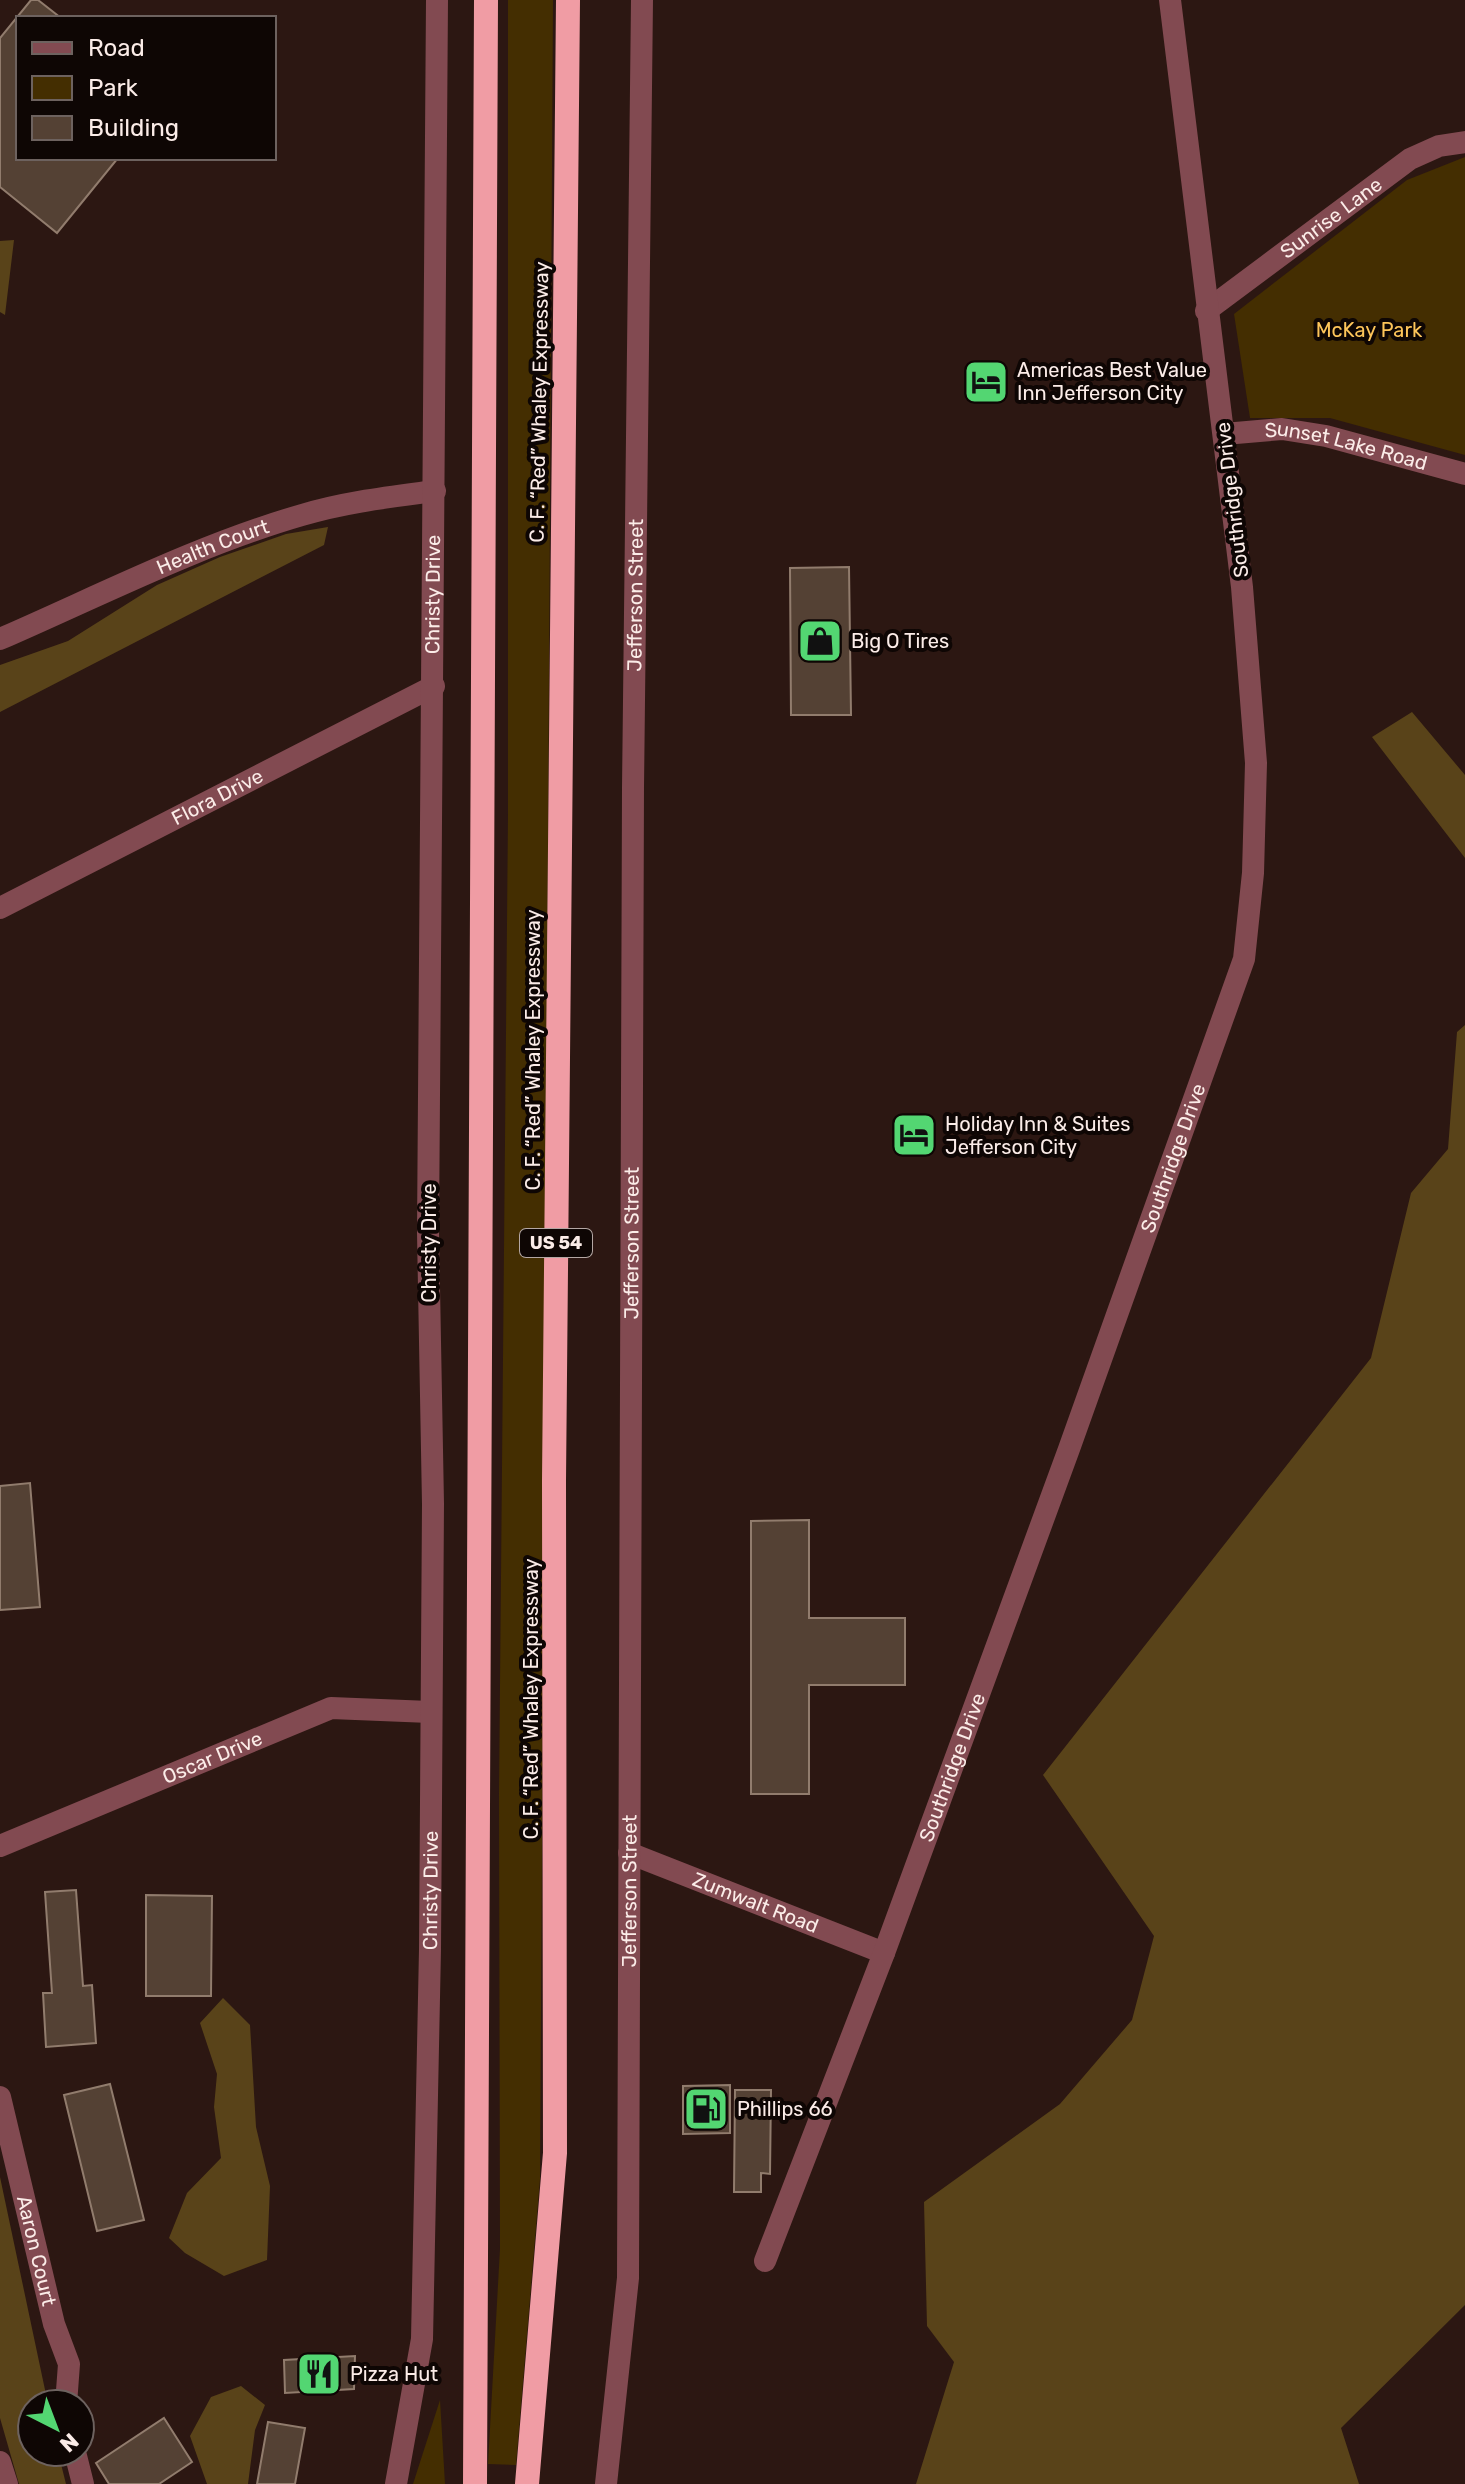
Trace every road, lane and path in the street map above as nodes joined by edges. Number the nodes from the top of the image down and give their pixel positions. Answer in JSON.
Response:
{"nodes":[{"id":1,"x":437,"y":0,"type":"edge"},
{"id":2,"x":486,"y":0,"type":"edge"},
{"id":3,"x":568,"y":0,"type":"edge"},
{"id":4,"x":642,"y":0,"type":"edge"},
{"id":5,"x":1170,"y":0,"type":"edge"},
{"id":6,"x":1465,"y":142,"type":"edge"},
{"id":7,"x":1206,"y":311,"type":"junction"},
{"id":8,"x":1224,"y":434,"type":"junction"},
{"id":9,"x":1465,"y":474,"type":"edge"},
{"id":10,"x":435,"y":491,"type":"junction"},
{"id":11,"x":0,"y":639,"type":"edge"},
{"id":12,"x":434,"y":686,"type":"junction"},
{"id":13,"x":0,"y":908,"type":"edge"},
{"id":14,"x":430,"y":1712,"type":"junction"},
{"id":15,"x":0,"y":1846,"type":"edge"},
{"id":16,"x":629,"y":1853,"type":"junction"},
{"id":17,"x":884,"y":1953,"type":"junction"},
{"id":18,"x":0,"y":2101,"type":"edge"},
{"id":19,"x":765,"y":2261,"type":"dead end"},
{"id":20,"x":67,"y":2388,"type":"edge"},
{"id":21,"x":0,"y":2462,"type":"edge"},
{"id":22,"x":7,"y":2484,"type":"edge"},
{"id":23,"x":396,"y":2484,"type":"edge"},
{"id":24,"x":475,"y":2484,"type":"edge"},
{"id":25,"x":527,"y":2484,"type":"edge"},
{"id":26,"x":606,"y":2484,"type":"edge"}],
"edges":[{"from":1,"to":10,"type":"street","name":"Christy Drive"},
{"from":2,"to":24,"type":"highway"},
{"from":3,"to":25,"type":"highway","name":"C. F. “Red” Whaley Expressway","number":"US 54"},
{"from":4,"to":16,"type":"street","name":"Jefferson Street"},
{"from":5,"to":7,"type":"street","name":"Southridge Drive"},
{"from":6,"to":7,"type":"street","name":"Sunrise Lane"},
{"from":7,"to":8,"type":"street","name":"Southridge Drive"},
{"from":8,"to":9,"type":"street","name":"Sunset Lake Road"},
{"from":8,"to":17,"type":"street","name":"Southridge Drive"},
{"from":10,"to":11,"type":"street","name":"Health Court"},
{"from":10,"to":12,"type":"street","name":"Christy Drive"},
{"from":12,"to":13,"type":"street","name":"Flora Drive"},
{"from":12,"to":14,"type":"street","name":"Christy Drive"},
{"from":14,"to":15,"type":"street","name":"Oscar Drive"},
{"from":14,"to":23,"type":"street","name":"Christy Drive"},
{"from":16,"to":17,"type":"street","name":"Zumwalt Road"},
{"from":16,"to":26,"type":"street","name":"Jefferson Street"},
{"from":17,"to":19,"type":"street","name":"Southridge Drive"},
{"from":18,"to":20,"type":"street","name":"Aaron Court"},
{"from":21,"to":22,"type":"street"}]}
